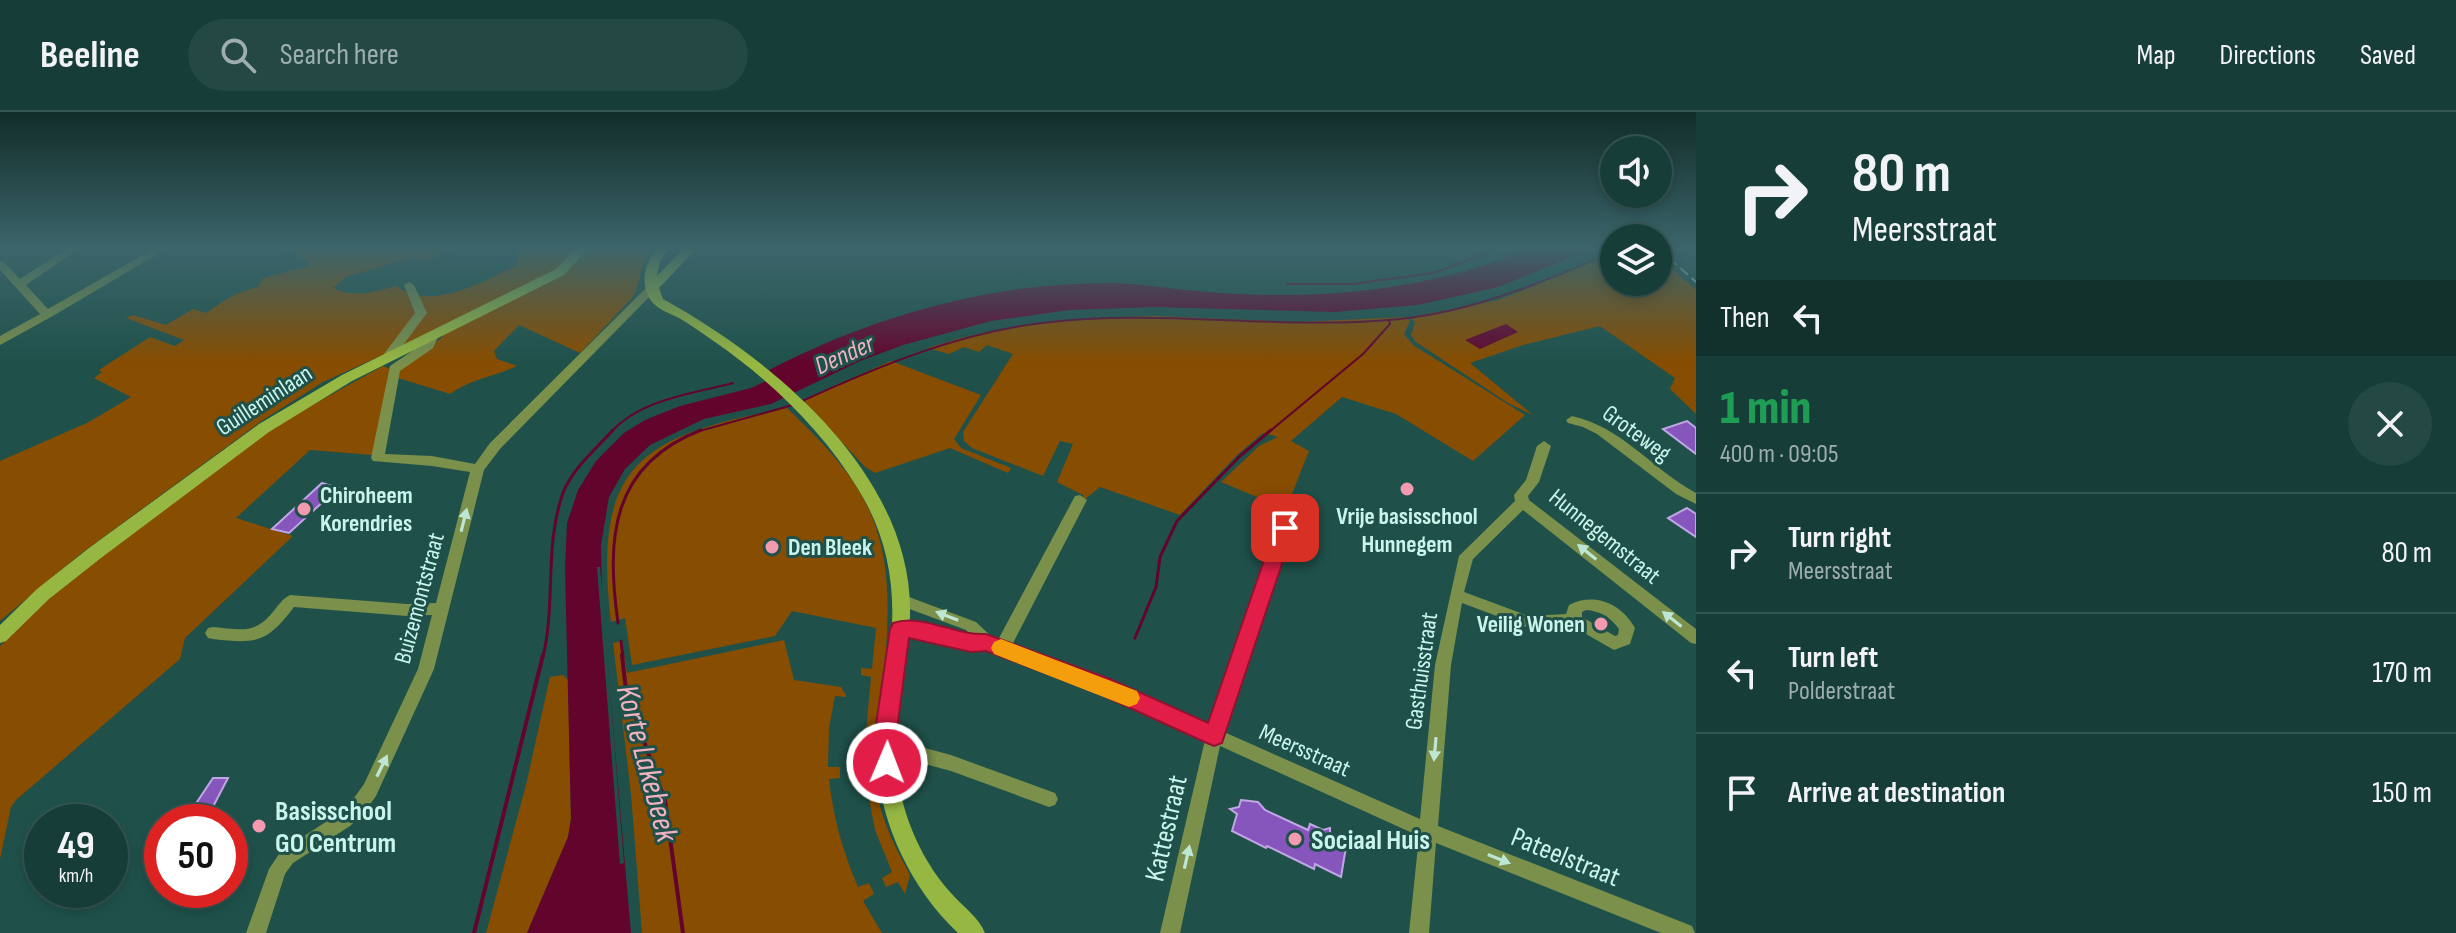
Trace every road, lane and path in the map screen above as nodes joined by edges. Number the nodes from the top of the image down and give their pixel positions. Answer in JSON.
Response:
{"nodes":[{"id":1,"x":20,"y":286,"type":"edge"},
{"id":2,"x":97,"y":286,"type":"edge"},
{"id":3,"x":410,"y":286,"type":"edge"},
{"id":4,"x":531,"y":286,"type":"edge"},
{"id":5,"x":654,"y":286,"type":"edge"},
{"id":6,"x":651,"y":289,"type":"junction"},
{"id":7,"x":47,"y":315,"type":"junction"},
{"id":8,"x":433,"y":335,"type":"junction"},
{"id":9,"x":0,"y":341,"type":"edge"},
{"id":10,"x":388,"y":357,"type":"junction"},
{"id":11,"x":1572,"y":420,"type":"dead end"},
{"id":12,"x":1544,"y":446,"type":"dead end"},
{"id":13,"x":478,"y":469,"type":"junction"},
{"id":14,"x":1693,"y":493,"type":"edge"},
{"id":15,"x":1080,"y":500,"type":"dead end"},
{"id":16,"x":1522,"y":502,"type":"junction"},
{"id":17,"x":1285,"y":528,"type":"dead end"},
{"id":18,"x":1457,"y":595,"type":"junction"},
{"id":19,"x":901,"y":600,"type":"junction"},
{"id":20,"x":442,"y":609,"type":"junction"},
{"id":21,"x":1574,"y":620,"type":"junction"},
{"id":22,"x":900,"y":629,"type":"junction"},
{"id":23,"x":222,"y":631,"type":"dead end"},
{"id":24,"x":0,"y":636,"type":"edge"},
{"id":25,"x":1696,"y":638,"type":"edge"},
{"id":26,"x":994,"y":645,"type":"junction"},
{"id":27,"x":1214,"y":736,"type":"junction"},
{"id":28,"x":884,"y":745,"type":"junction"},
{"id":29,"x":1049,"y":799,"type":"dead end"},
{"id":30,"x":1427,"y":830,"type":"junction"},
{"id":31,"x":256,"y":933,"type":"edge"},
{"id":32,"x":974,"y":933,"type":"edge"},
{"id":33,"x":1170,"y":933,"type":"edge"},
{"id":34,"x":1419,"y":933,"type":"edge"},
{"id":35,"x":1685,"y":933,"type":"edge"}],
"edges":[{"from":1,"to":7,"type":"street"},
{"from":2,"to":7,"type":"street"},
{"from":3,"to":10,"type":"street"},
{"from":4,"to":8,"type":"main road","name":"Guilleminlaan"},
{"from":5,"to":6,"type":"main road"},
{"from":6,"to":13,"type":"street","name":"Buizemontstraat"},
{"from":6,"to":19,"type":"main road"},
{"from":7,"to":9,"type":"street"},
{"from":8,"to":10,"type":"main road","name":"Guilleminlaan"},
{"from":8,"to":13,"type":"street"},
{"from":10,"to":24,"type":"main road","name":"Guilleminlaan"},
{"from":11,"to":14,"type":"street","name":"Groteweg"},
{"from":12,"to":16,"type":"street","name":"Gasthuisstraat"},
{"from":20,"to":13,"type":"street","name":"Buizemontstraat","one_way":true},
{"from":15,"to":26,"type":"street"},
{"from":16,"to":18,"type":"street","name":"Gasthuisstraat"},
{"from":25,"to":16,"type":"street","name":"Hunnegemstraat","one_way":true},
{"from":17,"to":27,"type":"street","name":"Kattestraat"},
{"from":18,"to":21,"type":"street"},
{"from":18,"to":30,"type":"street","name":"Gasthuisstraat","one_way":true},
{"from":19,"to":22,"type":"main road"},
{"from":26,"to":19,"type":"street","name":"Meersstraat","one_way":true},
{"from":20,"to":23,"type":"street"},
{"from":31,"to":20,"type":"street","name":"Buizemontstraat","one_way":true},
{"from":21,"to":21,"type":"street"},
{"from":22,"to":26,"type":"street","name":"Meersstraat"},
{"from":22,"to":28,"type":"main road"},
{"from":26,"to":27,"type":"street","name":"Meersstraat"},
{"from":27,"to":30,"type":"street","name":"Meersstraat"},
{"from":33,"to":27,"type":"street","name":"Kattestraat","one_way":true},
{"from":28,"to":29,"type":"street"},
{"from":28,"to":32,"type":"main road"},
{"from":30,"to":34,"type":"street","name":"Gasthuisstraat"},
{"from":30,"to":35,"type":"street","name":"Pateelstraat","one_way":true}]}
